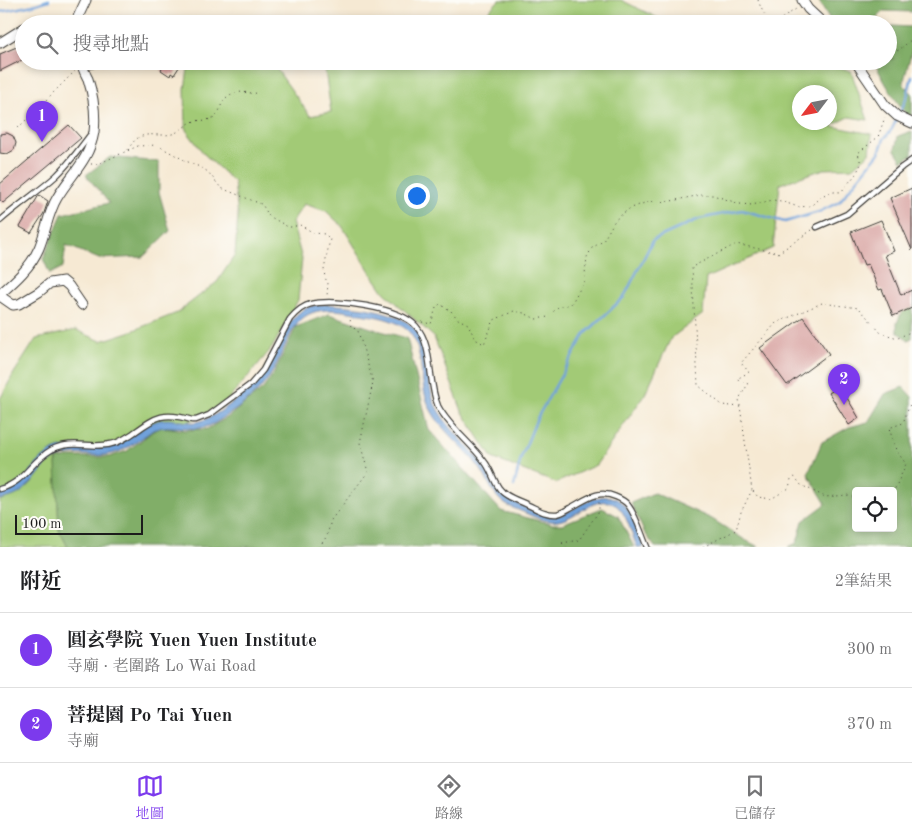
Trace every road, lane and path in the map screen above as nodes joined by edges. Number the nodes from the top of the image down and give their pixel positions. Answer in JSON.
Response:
{"nodes":[{"id":1,"x":86,"y":0,"type":"edge"},
{"id":2,"x":758,"y":0,"type":"edge"},
{"id":3,"x":804,"y":2,"type":"edge"},
{"id":4,"x":79,"y":15,"type":"edge"},
{"id":5,"x":765,"y":15,"type":"edge"},
{"id":6,"x":786,"y":15,"type":"edge"},
{"id":7,"x":814,"y":15,"type":"edge"},
{"id":8,"x":15,"y":34,"type":"edge"},
{"id":9,"x":912,"y":39,"type":"edge"},
{"id":10,"x":0,"y":43,"type":"edge"},
{"id":11,"x":897,"y":51,"type":"edge"},
{"id":12,"x":76,"y":70,"type":"edge"},
{"id":13,"x":82,"y":70,"type":"edge"},
{"id":14,"x":861,"y":70,"type":"edge"},
{"id":15,"x":259,"y":93,"type":"dead end"},
{"id":16,"x":886,"y":107,"type":"junction"},
{"id":17,"x":912,"y":123,"type":"edge"},
{"id":18,"x":18,"y":128,"type":"dead end"},
{"id":19,"x":94,"y":131,"type":"junction"},
{"id":20,"x":128,"y":150,"type":"junction"},
{"id":21,"x":912,"y":160,"type":"edge"},
{"id":22,"x":89,"y":164,"type":"dead end"},
{"id":23,"x":0,"y":221,"type":"edge"},
{"id":24,"x":817,"y":227,"type":"joint"},
{"id":25,"x":0,"y":295,"type":"edge"},
{"id":26,"x":326,"y":302,"type":"junction"},
{"id":27,"x":352,"y":304,"type":"junction"},
{"id":28,"x":82,"y":305,"type":"dead end"},
{"id":29,"x":422,"y":322,"type":"dead end"},
{"id":30,"x":912,"y":331,"type":"edge"},
{"id":31,"x":912,"y":403,"type":"edge"},
{"id":32,"x":740,"y":407,"type":"junction"},
{"id":33,"x":896,"y":487,"type":"edge"},
{"id":34,"x":0,"y":490,"type":"edge"},
{"id":35,"x":752,"y":490,"type":"junction"},
{"id":36,"x":599,"y":494,"type":"junction"},
{"id":37,"x":852,"y":497,"type":"edge"},
{"id":38,"x":320,"y":547,"type":"edge"},
{"id":39,"x":566,"y":547,"type":"edge"},
{"id":40,"x":647,"y":547,"type":"edge"},
{"id":41,"x":703,"y":547,"type":"edge"}],
"edges":[{"from":1,"to":4,"type":"street"},
{"from":2,"to":5,"type":"path"},
{"from":3,"to":6,"type":"path"},
{"from":3,"to":7,"type":"street"},
{"from":8,"to":10,"type":"street"},
{"from":9,"to":11,"type":"path"},
{"from":12,"to":18,"type":"path"},
{"from":13,"to":19,"type":"street"},
{"from":14,"to":16,"type":"street"},
{"from":15,"to":20,"type":"path"},
{"from":16,"to":17,"type":"street"},
{"from":16,"to":29,"type":"path"},
{"from":19,"to":23,"type":"lane"},
{"from":19,"to":25,"type":"street"},
{"from":20,"to":22,"type":"path"},
{"from":20,"to":26,"type":"path"},
{"from":21,"to":24,"type":"lane"},
{"from":24,"to":32,"type":"path"},
{"from":25,"to":28,"type":"street"},
{"from":26,"to":27,"type":"lane"},
{"from":26,"to":34,"type":"lane"},
{"from":27,"to":36,"type":"lane"},
{"from":27,"to":38,"type":"path"},
{"from":30,"to":32,"type":"path"},
{"from":31,"to":33,"type":"path"},
{"from":32,"to":35,"type":"path"},
{"from":35,"to":37,"type":"path"},
{"from":35,"to":41,"type":"path"},
{"from":36,"to":39,"type":"path"},
{"from":36,"to":40,"type":"lane"}]}
